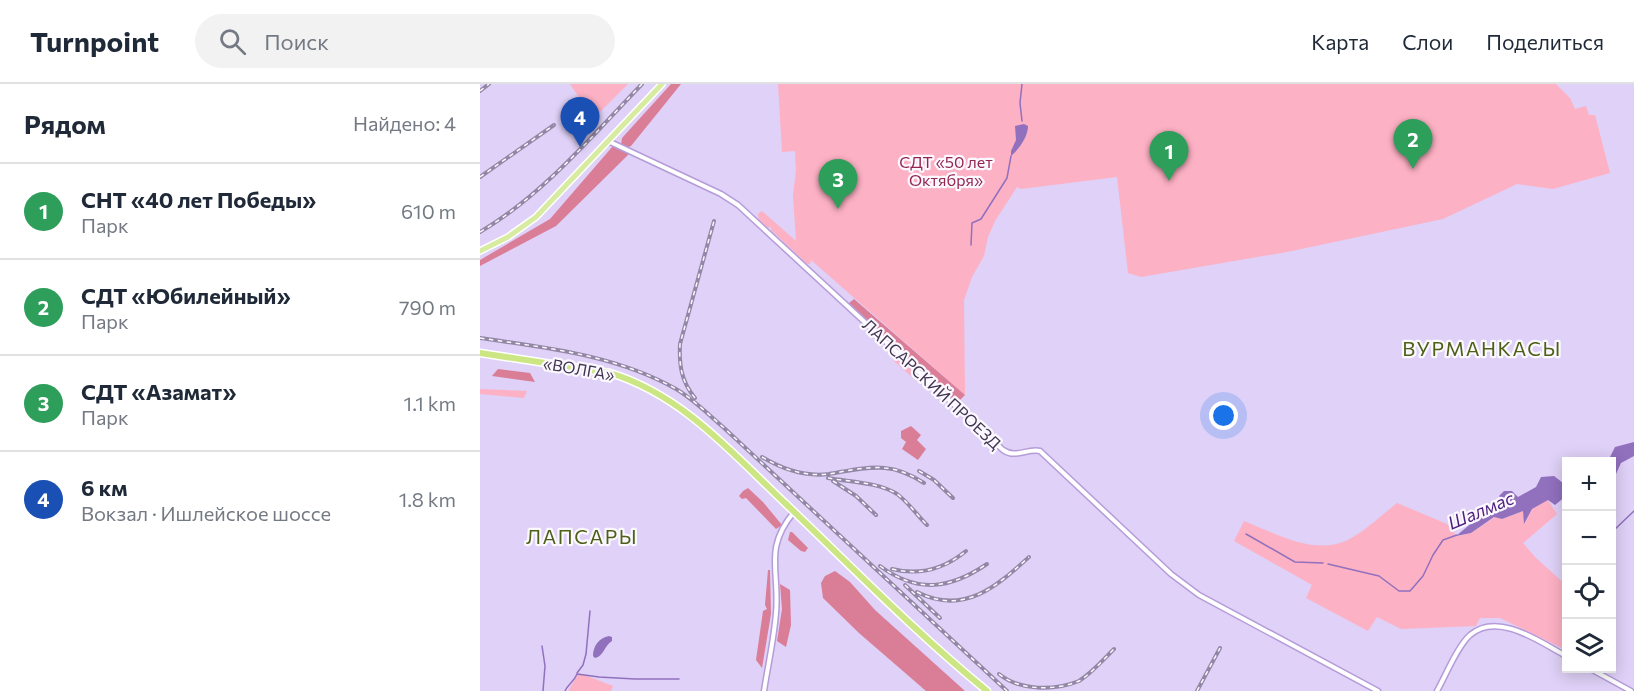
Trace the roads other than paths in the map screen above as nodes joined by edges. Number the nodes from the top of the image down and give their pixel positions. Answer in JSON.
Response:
{"nodes":[{"id":1,"x":662,"y":84,"type":"edge"},
{"id":2,"x":608,"y":141,"type":"junction"},
{"id":3,"x":480,"y":251,"type":"edge"},
{"id":4,"x":480,"y":353,"type":"edge"},
{"id":5,"x":786,"y":505,"type":"junction"},
{"id":6,"x":794,"y":512,"type":"junction"},
{"id":7,"x":787,"y":520,"type":"junction"},
{"id":8,"x":802,"y":520,"type":"junction"},
{"id":9,"x":1562,"y":654,"type":"edge"},
{"id":10,"x":1597,"y":673,"type":"edge"},
{"id":11,"x":764,"y":691,"type":"edge"},
{"id":12,"x":987,"y":691,"type":"edge"},
{"id":13,"x":1378,"y":691,"type":"edge"},
{"id":14,"x":1437,"y":691,"type":"edge"},
{"id":15,"x":1631,"y":691,"type":"edge"}],
"edges":[{"from":1,"to":2,"type":"main road"},
{"from":2,"to":3,"type":"main road"},
{"from":2,"to":13,"type":"street","name":"ЛАПСАРСКИЙ ПРОЕЗД"},
{"from":4,"to":5,"type":"highway","name":"«ВОЛГА»"},
{"from":5,"to":6,"type":"highway","name":"«ВОЛГА»"},
{"from":5,"to":7,"type":"street"},
{"from":6,"to":7,"type":"street"},
{"from":6,"to":8,"type":"highway","name":"«ВОЛГА»"},
{"from":7,"to":8,"type":"street"},
{"from":7,"to":11,"type":"street"},
{"from":8,"to":12,"type":"highway","name":"«ВОЛГА»"},
{"from":9,"to":14,"type":"street"},
{"from":10,"to":15,"type":"street"}]}
